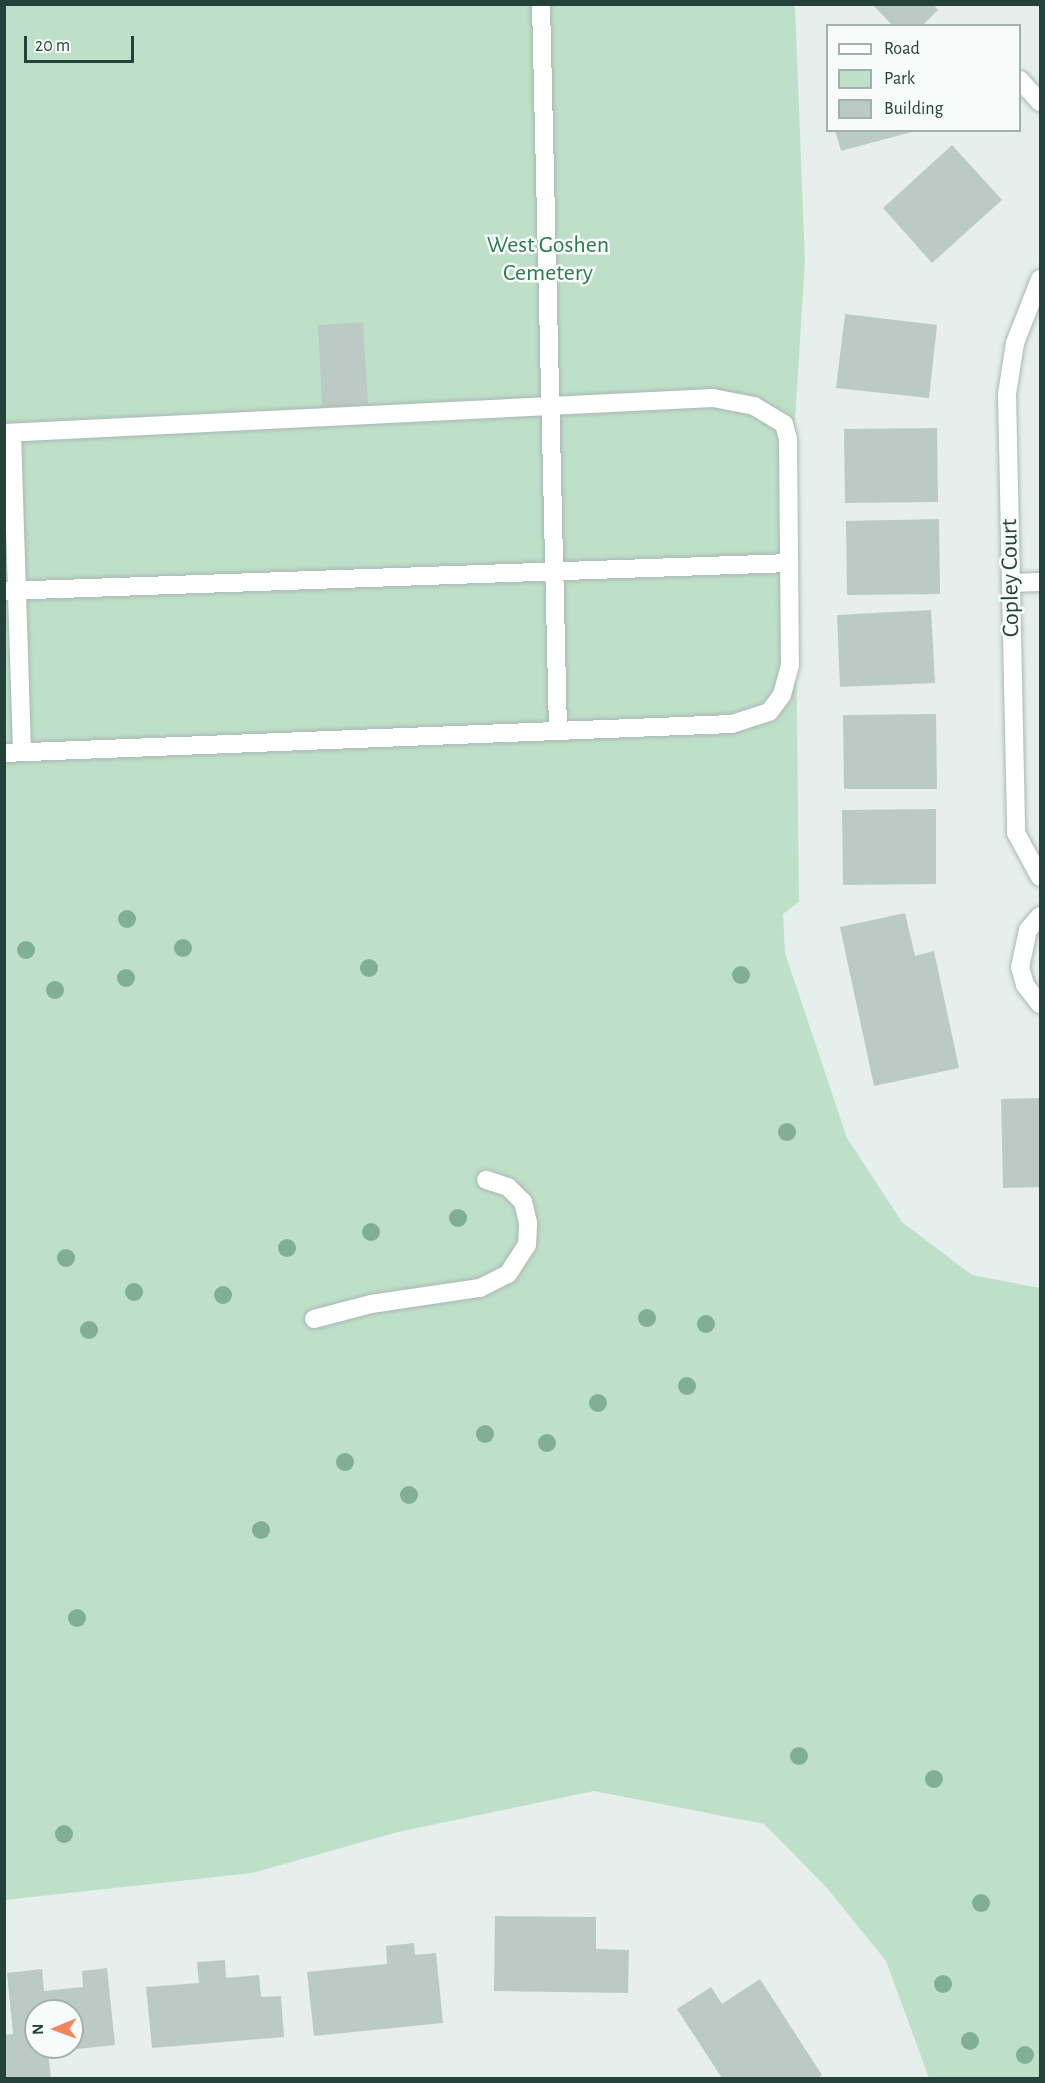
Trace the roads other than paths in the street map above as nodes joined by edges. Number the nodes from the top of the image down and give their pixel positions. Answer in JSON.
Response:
{"nodes":[{"id":1,"x":541,"y":4,"type":"edge"},
{"id":2,"x":1021,"y":81,"type":"edge"},
{"id":3,"x":1041,"y":102,"type":"edge"},
{"id":4,"x":1041,"y":279,"type":"edge"},
{"id":5,"x":552,"y":407,"type":"junction"},
{"id":6,"x":8,"y":433,"type":"edge"},
{"id":7,"x":789,"y":563,"type":"junction"},
{"id":8,"x":557,"y":571,"type":"junction"},
{"id":9,"x":1041,"y":582,"type":"edge"},
{"id":10,"x":1011,"y":583,"type":"junction"},
{"id":11,"x":11,"y":591,"type":"edge"},
{"id":12,"x":558,"y":731,"type":"junction"},
{"id":13,"x":13,"y":752,"type":"edge"},
{"id":14,"x":1041,"y":877,"type":"edge"},
{"id":15,"x":1041,"y":916,"type":"edge"},
{"id":16,"x":1041,"y":1004,"type":"edge"},
{"id":17,"x":486,"y":1180,"type":"dead end"},
{"id":18,"x":314,"y":1319,"type":"dead end"}],
"edges":[{"from":1,"to":5,"type":"street"},
{"from":2,"to":3,"type":"street"},
{"from":4,"to":10,"type":"street","name":"Copley Court"},
{"from":5,"to":6,"type":"street"},
{"from":5,"to":7,"type":"street"},
{"from":5,"to":8,"type":"street"},
{"from":6,"to":11,"type":"street"},
{"from":7,"to":8,"type":"street"},
{"from":7,"to":12,"type":"street"},
{"from":8,"to":11,"type":"street"},
{"from":8,"to":12,"type":"street"},
{"from":9,"to":10,"type":"street"},
{"from":10,"to":14,"type":"street","name":"Copley Court"},
{"from":11,"to":13,"type":"street"},
{"from":12,"to":13,"type":"street"},
{"from":15,"to":16,"type":"street"},
{"from":17,"to":18,"type":"street"}]}
